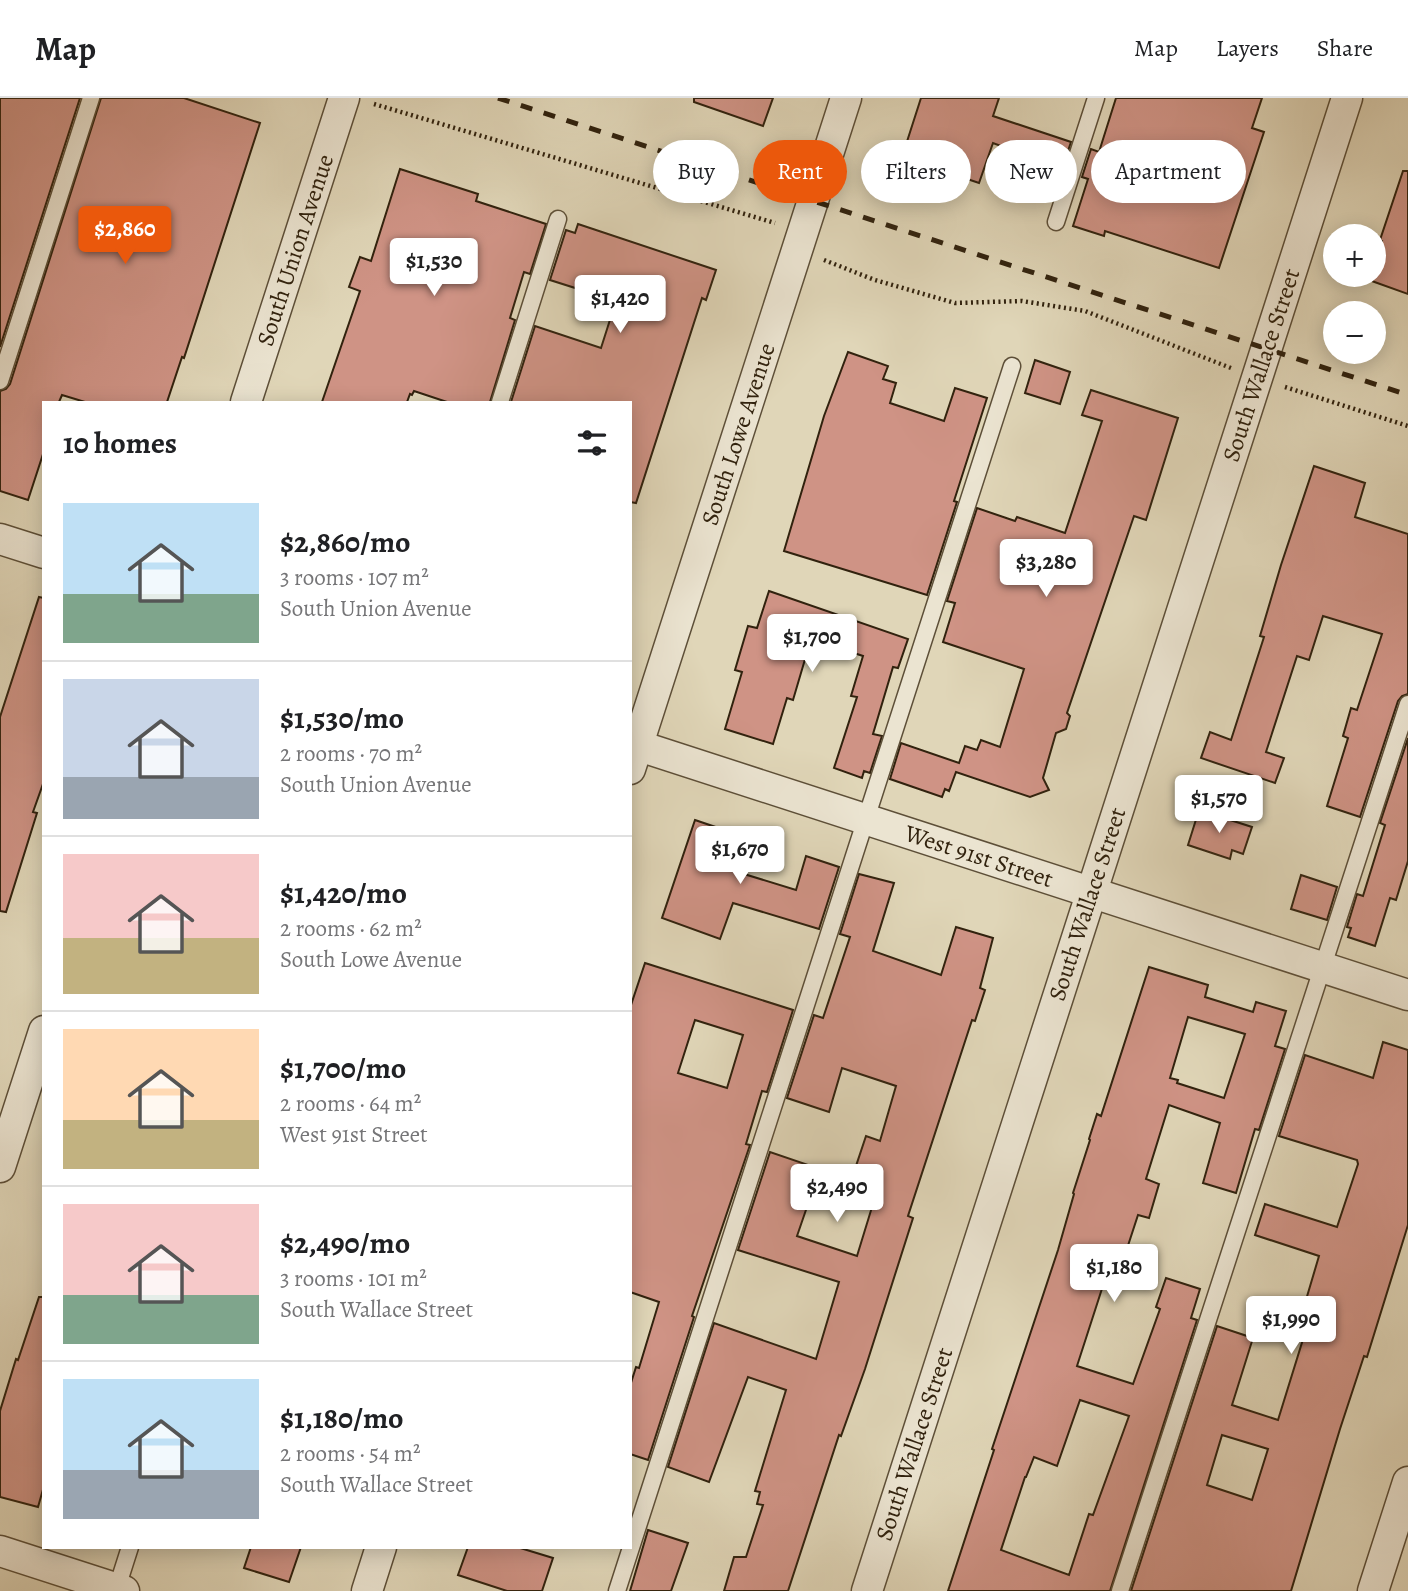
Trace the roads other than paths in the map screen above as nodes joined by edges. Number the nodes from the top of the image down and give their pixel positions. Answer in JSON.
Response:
{"nodes":[{"id":1,"x":91,"y":98,"type":"edge"},
{"id":2,"x":846,"y":98,"type":"edge"},
{"id":3,"x":1096,"y":98,"type":"edge"},
{"id":4,"x":1347,"y":98,"type":"edge"},
{"id":5,"x":354,"y":99,"type":"edge"},
{"id":6,"x":558,"y":219,"type":"dead end"},
{"id":7,"x":1056,"y":222,"type":"dead end"},
{"id":8,"x":1012,"y":366,"type":"dead end"},
{"id":9,"x":0,"y":381,"type":"edge"},
{"id":10,"x":246,"y":401,"type":"edge"},
{"id":11,"x":500,"y":401,"type":"edge"},
{"id":12,"x":0,"y":539,"type":"edge"},
{"id":13,"x":42,"y":552,"type":"edge"},
{"id":14,"x":1408,"y":704,"type":"edge"},
{"id":15,"x":633,"y":753,"type":"edge"},
{"id":16,"x":865,"y":819,"type":"junction"},
{"id":17,"x":1091,"y":892,"type":"junction"},
{"id":18,"x":1321,"y":967,"type":"junction"},
{"id":19,"x":1408,"y":995,"type":"edge"},
{"id":20,"x":42,"y":1037,"type":"edge"},
{"id":21,"x":0,"y":1167,"type":"edge"},
{"id":22,"x":1408,"y":1482,"type":"edge"},
{"id":23,"x":632,"y":1544,"type":"edge"},
{"id":24,"x":129,"y":1549,"type":"edge"},
{"id":25,"x":380,"y":1549,"type":"edge"},
{"id":26,"x":630,"y":1549,"type":"edge"},
{"id":27,"x":0,"y":1551,"type":"edge"},
{"id":28,"x":119,"y":1590,"type":"edge"},
{"id":29,"x":367,"y":1591,"type":"edge"},
{"id":30,"x":617,"y":1591,"type":"edge"},
{"id":31,"x":867,"y":1591,"type":"edge"},
{"id":32,"x":1120,"y":1591,"type":"edge"},
{"id":33,"x":1373,"y":1591,"type":"edge"}],
"edges":[{"from":1,"to":9,"type":"lane"},
{"from":2,"to":15,"type":"street","name":"South Lowe Avenue"},
{"from":3,"to":7,"type":"lane"},
{"from":4,"to":17,"type":"street","name":"South Wallace Street"},
{"from":5,"to":10,"type":"street","name":"South Union Avenue"},
{"from":6,"to":11,"type":"lane"},
{"from":8,"to":16,"type":"lane"},
{"from":12,"to":13,"type":"street"},
{"from":14,"to":18,"type":"lane"},
{"from":15,"to":16,"type":"street","name":"West 91st Street"},
{"from":16,"to":17,"type":"street","name":"West 91st Street"},
{"from":16,"to":23,"type":"lane"},
{"from":17,"to":18,"type":"street","name":"West 91st Street"},
{"from":17,"to":31,"type":"street","name":"South Wallace Street"},
{"from":18,"to":19,"type":"street","name":"West 91st Street"},
{"from":18,"to":32,"type":"lane"},
{"from":20,"to":21,"type":"street"},
{"from":22,"to":33,"type":"street"},
{"from":24,"to":28,"type":"lane"},
{"from":25,"to":29,"type":"street"},
{"from":26,"to":30,"type":"lane"},
{"from":27,"to":28,"type":"street"}]}
